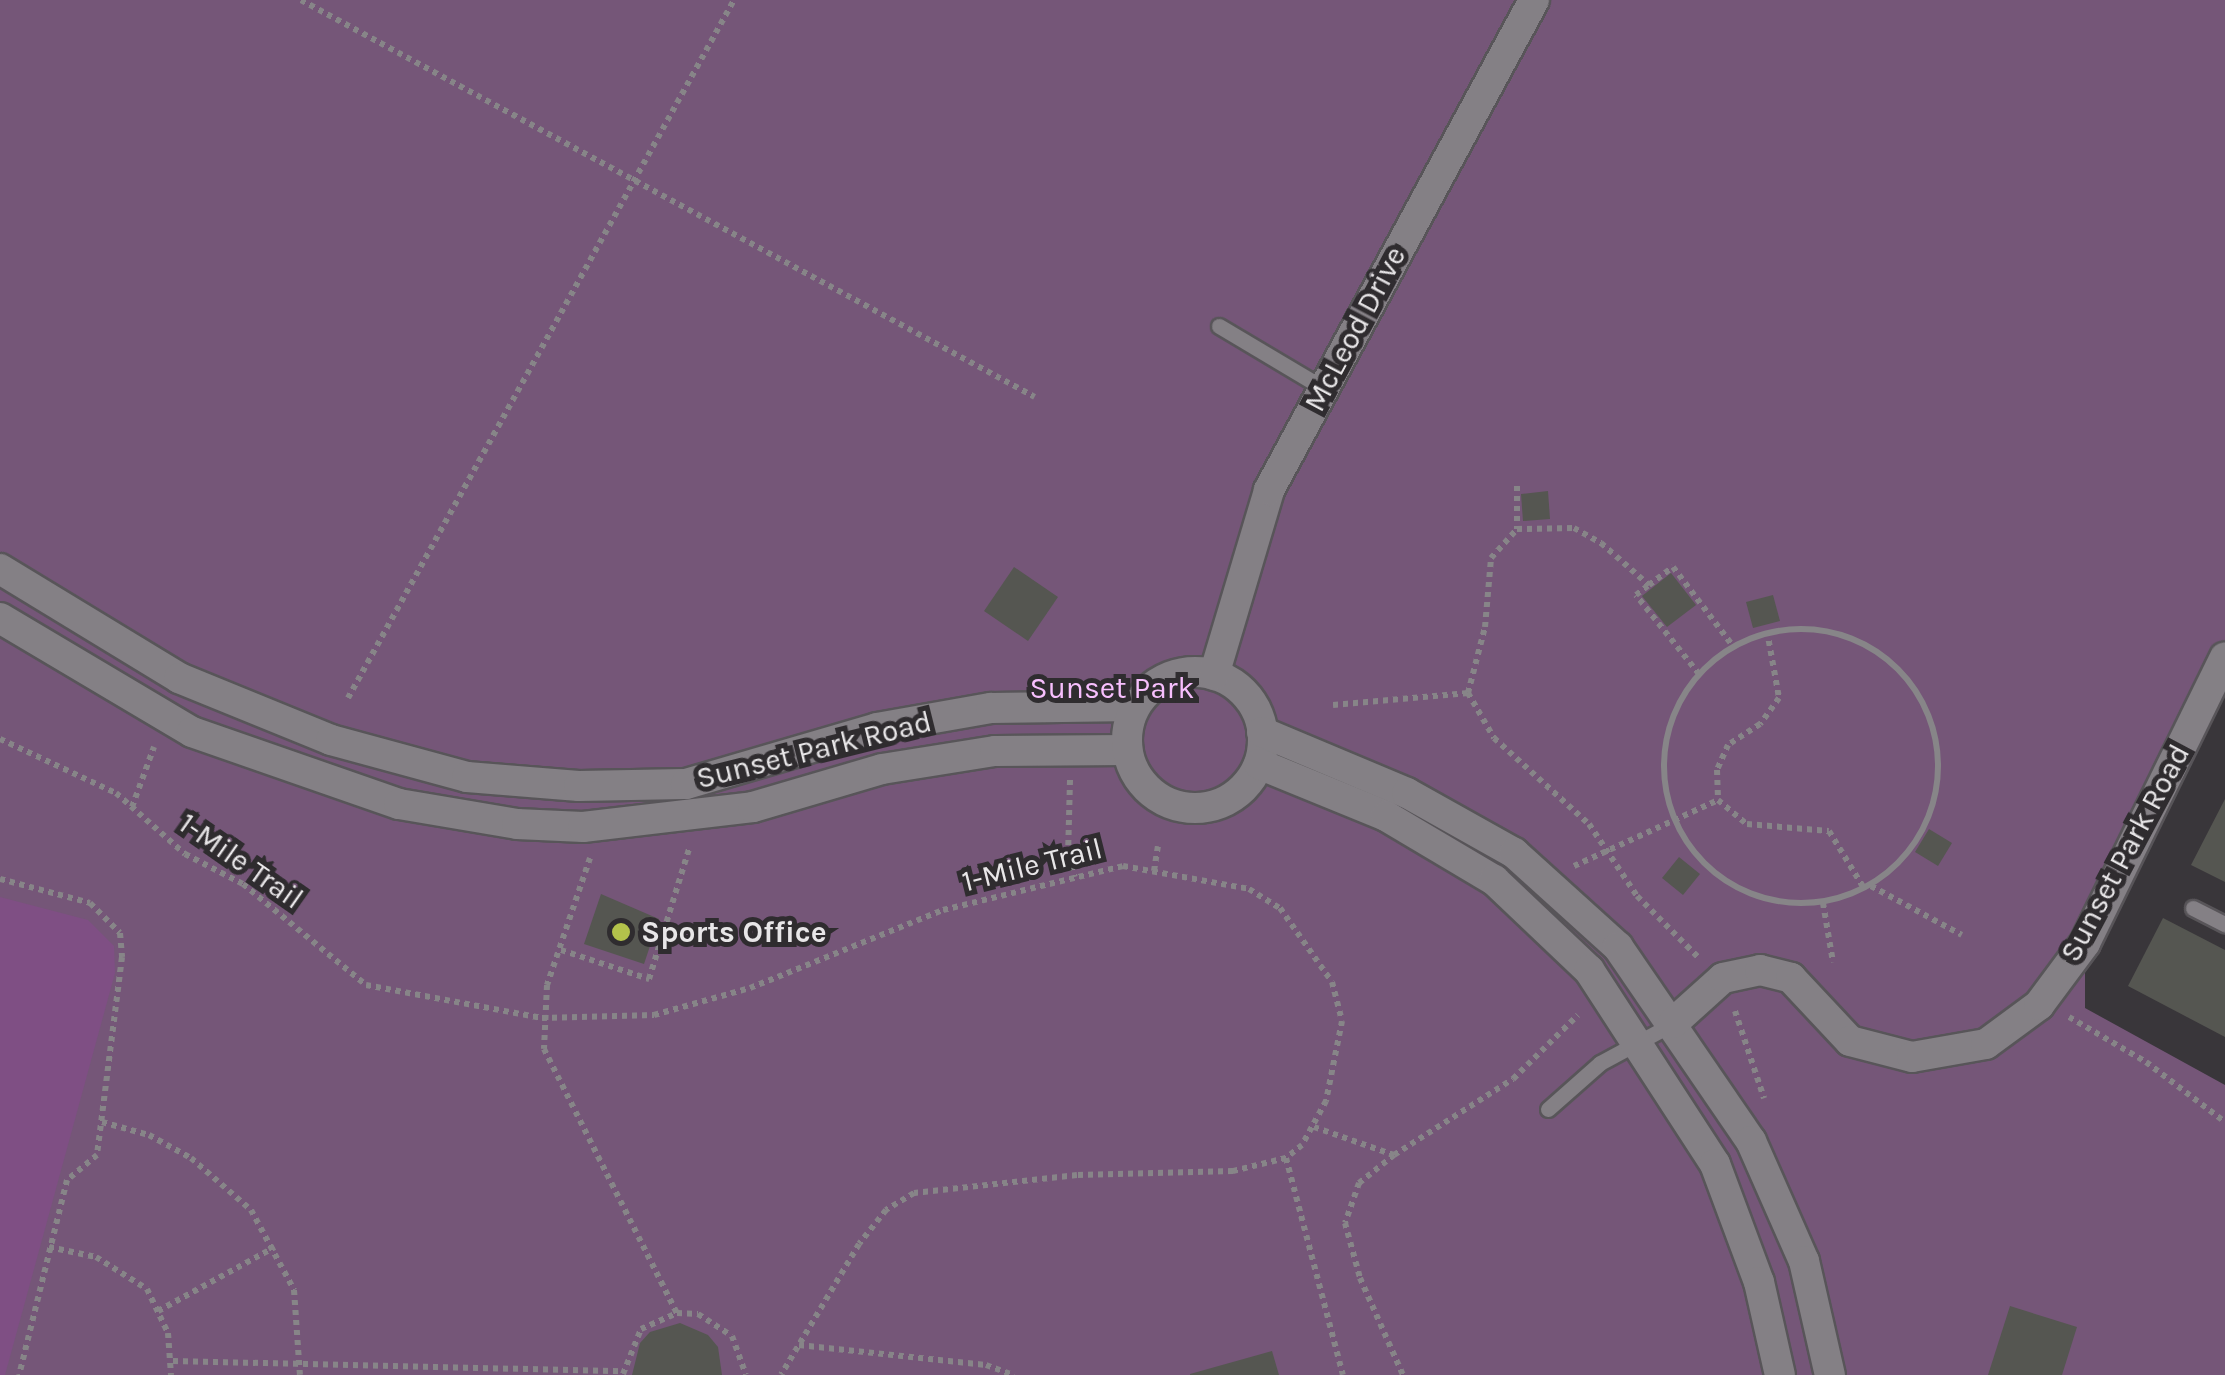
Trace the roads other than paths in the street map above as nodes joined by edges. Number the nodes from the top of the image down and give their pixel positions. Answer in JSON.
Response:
{"nodes":[{"id":1,"x":1534,"y":0,"type":"edge"},
{"id":2,"x":1220,"y":326,"type":"dead end"},
{"id":3,"x":1323,"y":388,"type":"junction"},
{"id":4,"x":0,"y":569,"type":"edge"},
{"id":5,"x":0,"y":618,"type":"edge"},
{"id":6,"x":2225,"y":658,"type":"edge"},
{"id":7,"x":1214,"y":674,"type":"junction"},
{"id":8,"x":1135,"y":706,"type":"junction"},
{"id":9,"x":1262,"y":732,"type":"junction"},
{"id":10,"x":1127,"y":750,"type":"junction"},
{"id":11,"x":1260,"y":764,"type":"junction"},
{"id":12,"x":2193,"y":908,"type":"dead end"},
{"id":13,"x":2225,"y":924,"type":"edge"},
{"id":14,"x":1673,"y":1024,"type":"junction"},
{"id":15,"x":1640,"y":1041,"type":"junction"},
{"id":16,"x":1548,"y":1109,"type":"dead end"},
{"id":17,"x":1780,"y":1375,"type":"edge"},
{"id":18,"x":1830,"y":1375,"type":"edge"}],
"edges":[{"from":1,"to":3,"type":"street","name":"McLeod Drive"},
{"from":2,"to":3,"type":"lane"},
{"from":3,"to":7,"type":"street","name":"McLeod Drive"},
{"from":4,"to":8,"type":"street","name":"Sunset Park Road"},
{"from":5,"to":10,"type":"street","name":"Sunset Park Road"},
{"from":6,"to":14,"type":"street","name":"Sunset Park Road"},
{"from":7,"to":8,"type":"street"},
{"from":7,"to":9,"type":"street"},
{"from":8,"to":10,"type":"street"},
{"from":9,"to":11,"type":"street"},
{"from":9,"to":14,"type":"street"},
{"from":10,"to":11,"type":"street"},
{"from":11,"to":15,"type":"street"},
{"from":12,"to":13,"type":"lane"},
{"from":14,"to":15,"type":"lane"},
{"from":14,"to":18,"type":"street"},
{"from":15,"to":16,"type":"lane"},
{"from":15,"to":17,"type":"street"}]}
